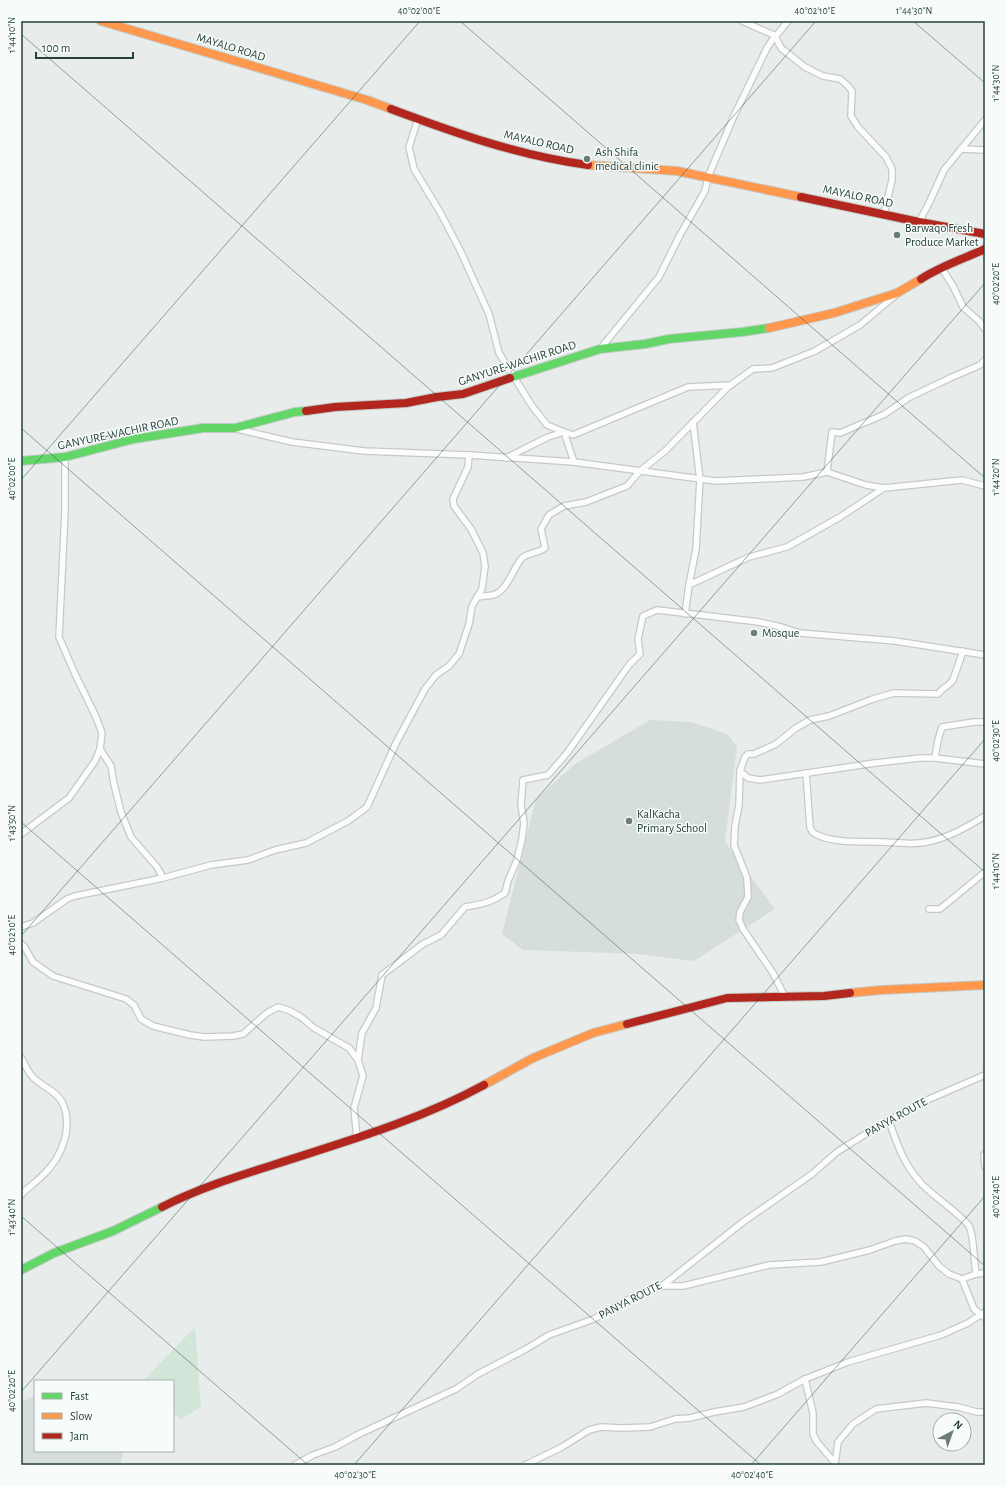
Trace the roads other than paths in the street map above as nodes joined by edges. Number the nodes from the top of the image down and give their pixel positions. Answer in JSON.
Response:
{"nodes":[{"id":1,"x":101,"y":21,"type":"edge"},
{"id":2,"x":742,"y":21,"type":"edge"},
{"id":3,"x":788,"y":21,"type":"edge"},
{"id":4,"x":775,"y":36,"type":"junction"},
{"id":5,"x":418,"y":119,"type":"junction"},
{"id":6,"x":985,"y":120,"type":"edge"},
{"id":7,"x":961,"y":149,"type":"junction"},
{"id":8,"x":985,"y":150,"type":"edge"},
{"id":9,"x":708,"y":177,"type":"junction"},
{"id":10,"x":884,"y":214,"type":"junction"},
{"id":11,"x":919,"y":222,"type":"junction"},
{"id":12,"x":985,"y":234,"type":"edge"},
{"id":13,"x":985,"y":249,"type":"edge"},
{"id":14,"x":941,"y":267,"type":"junction"},
{"id":15,"x":898,"y":293,"type":"junction"},
{"id":16,"x":985,"y":329,"type":"edge"},
{"id":17,"x":600,"y":349,"type":"junction"},
{"id":18,"x":985,"y":360,"type":"edge"},
{"id":19,"x":514,"y":378,"type":"junction"},
{"id":20,"x":731,"y":385,"type":"junction"},
{"id":21,"x":693,"y":422,"type":"junction"},
{"id":22,"x":235,"y":428,"type":"junction"},
{"id":23,"x":564,"y":432,"type":"junction"},
{"id":24,"x":470,"y":455,"type":"junction"},
{"id":25,"x":64,"y":457,"type":"junction"},
{"id":26,"x":504,"y":458,"type":"junction"},
{"id":27,"x":21,"y":461,"type":"edge"},
{"id":28,"x":574,"y":462,"type":"junction"},
{"id":29,"x":640,"y":471,"type":"junction"},
{"id":30,"x":826,"y":472,"type":"junction"},
{"id":31,"x":700,"y":480,"type":"junction"},
{"id":32,"x":985,"y":486,"type":"edge"},
{"id":33,"x":884,"y":488,"type":"junction"},
{"id":34,"x":689,"y":585,"type":"junction"},
{"id":35,"x":477,"y":597,"type":"junction"},
{"id":36,"x":685,"y":614,"type":"junction"},
{"id":37,"x":963,"y":651,"type":"junction"},
{"id":38,"x":985,"y":655,"type":"edge"},
{"id":39,"x":985,"y":722,"type":"edge"},
{"id":40,"x":100,"y":749,"type":"junction"},
{"id":41,"x":935,"y":758,"type":"junction"},
{"id":42,"x":985,"y":764,"type":"edge"},
{"id":43,"x":740,"y":771,"type":"junction"},
{"id":44,"x":806,"y":773,"type":"junction"},
{"id":45,"x":985,"y":816,"type":"edge"},
{"id":46,"x":21,"y":834,"type":"edge"},
{"id":47,"x":985,"y":872,"type":"edge"},
{"id":48,"x":163,"y":878,"type":"junction"},
{"id":49,"x":929,"y":909,"type":"dead end"},
{"id":50,"x":21,"y":927,"type":"edge"},
{"id":51,"x":21,"y":944,"type":"edge"},
{"id":52,"x":985,"y":985,"type":"edge"},
{"id":53,"x":784,"y":997,"type":"junction"},
{"id":54,"x":21,"y":1058,"type":"edge"},
{"id":55,"x":358,"y":1060,"type":"junction"},
{"id":56,"x":985,"y":1075,"type":"edge"},
{"id":57,"x":889,"y":1121,"type":"junction"},
{"id":58,"x":357,"y":1138,"type":"junction"},
{"id":59,"x":985,"y":1155,"type":"edge"},
{"id":60,"x":985,"y":1167,"type":"edge"},
{"id":61,"x":21,"y":1195,"type":"edge"},
{"id":62,"x":21,"y":1270,"type":"edge"},
{"id":63,"x":985,"y":1273,"type":"edge"},
{"id":64,"x":976,"y":1274,"type":"junction"},
{"id":65,"x":962,"y":1279,"type":"junction"},
{"id":66,"x":662,"y":1286,"type":"junction"},
{"id":67,"x":984,"y":1315,"type":"edge"},
{"id":68,"x":806,"y":1379,"type":"junction"},
{"id":69,"x":985,"y":1412,"type":"edge"},
{"id":70,"x":835,"y":1464,"type":"edge"},
{"id":71,"x":295,"y":1465,"type":"edge"},
{"id":72,"x":525,"y":1465,"type":"edge"}],
"edges":[{"from":1,"to":5,"type":"street","name":"MAYALO ROAD"},
{"from":2,"to":4,"type":"street"},
{"from":3,"to":4,"type":"street"},
{"from":4,"to":9,"type":"street"},
{"from":4,"to":10,"type":"street"},
{"from":5,"to":9,"type":"street","name":"MAYALO ROAD"},
{"from":5,"to":19,"type":"street"},
{"from":6,"to":7,"type":"street"},
{"from":7,"to":8,"type":"street"},
{"from":7,"to":11,"type":"street"},
{"from":9,"to":10,"type":"street","name":"MAYALO ROAD"},
{"from":9,"to":17,"type":"street"},
{"from":10,"to":11,"type":"street","name":"MAYALO ROAD"},
{"from":11,"to":12,"type":"street","name":"MAYALO ROAD"},
{"from":13,"to":14,"type":"street","name":"GANYURE-WACHIR ROAD"},
{"from":14,"to":15,"type":"street","name":"GANYURE-WACHIR ROAD"},
{"from":14,"to":16,"type":"street"},
{"from":15,"to":17,"type":"street","name":"GANYURE-WACHIR ROAD"},
{"from":15,"to":20,"type":"street"},
{"from":17,"to":19,"type":"street","name":"GANYURE-WACHIR ROAD"},
{"from":18,"to":30,"type":"street"},
{"from":19,"to":22,"type":"street","name":"GANYURE-WACHIR ROAD"},
{"from":19,"to":23,"type":"street"},
{"from":20,"to":21,"type":"street"},
{"from":20,"to":23,"type":"street"},
{"from":21,"to":29,"type":"street"},
{"from":21,"to":31,"type":"street"},
{"from":22,"to":24,"type":"street"},
{"from":22,"to":25,"type":"street","name":"GANYURE-WACHIR ROAD"},
{"from":23,"to":26,"type":"street"},
{"from":23,"to":28,"type":"street"},
{"from":24,"to":26,"type":"street"},
{"from":24,"to":35,"type":"street"},
{"from":25,"to":27,"type":"street","name":"GANYURE-WACHIR ROAD"},
{"from":25,"to":40,"type":"street"},
{"from":26,"to":28,"type":"street"},
{"from":28,"to":29,"type":"street"},
{"from":29,"to":31,"type":"street"},
{"from":29,"to":35,"type":"street"},
{"from":30,"to":31,"type":"street"},
{"from":30,"to":33,"type":"street"},
{"from":31,"to":34,"type":"street"},
{"from":32,"to":33,"type":"street"},
{"from":33,"to":34,"type":"street"},
{"from":34,"to":36,"type":"street"},
{"from":35,"to":48,"type":"street"},
{"from":36,"to":37,"type":"street"},
{"from":36,"to":55,"type":"street"},
{"from":37,"to":38,"type":"street"},
{"from":37,"to":43,"type":"street"},
{"from":39,"to":41,"type":"street"},
{"from":40,"to":46,"type":"street"},
{"from":40,"to":48,"type":"street"},
{"from":41,"to":42,"type":"street"},
{"from":41,"to":44,"type":"street"},
{"from":43,"to":44,"type":"street"},
{"from":43,"to":53,"type":"street"},
{"from":44,"to":45,"type":"street"},
{"from":47,"to":49,"type":"street"},
{"from":48,"to":50,"type":"street"},
{"from":51,"to":55,"type":"street"},
{"from":52,"to":53,"type":"street"},
{"from":53,"to":58,"type":"street"},
{"from":54,"to":61,"type":"street"},
{"from":55,"to":58,"type":"street"},
{"from":56,"to":57,"type":"street","name":"PANYA ROUTE"},
{"from":57,"to":64,"type":"street"},
{"from":57,"to":66,"type":"street","name":"PANYA ROUTE"},
{"from":58,"to":62,"type":"street"},
{"from":59,"to":60,"type":"street"},
{"from":63,"to":64,"type":"street"},
{"from":64,"to":65,"type":"street"},
{"from":65,"to":66,"type":"street"},
{"from":65,"to":67,"type":"street"},
{"from":66,"to":71,"type":"street","name":"PANYA ROUTE"},
{"from":67,"to":68,"type":"street"},
{"from":68,"to":70,"type":"street"},
{"from":68,"to":72,"type":"street"},
{"from":69,"to":70,"type":"street"}]}
